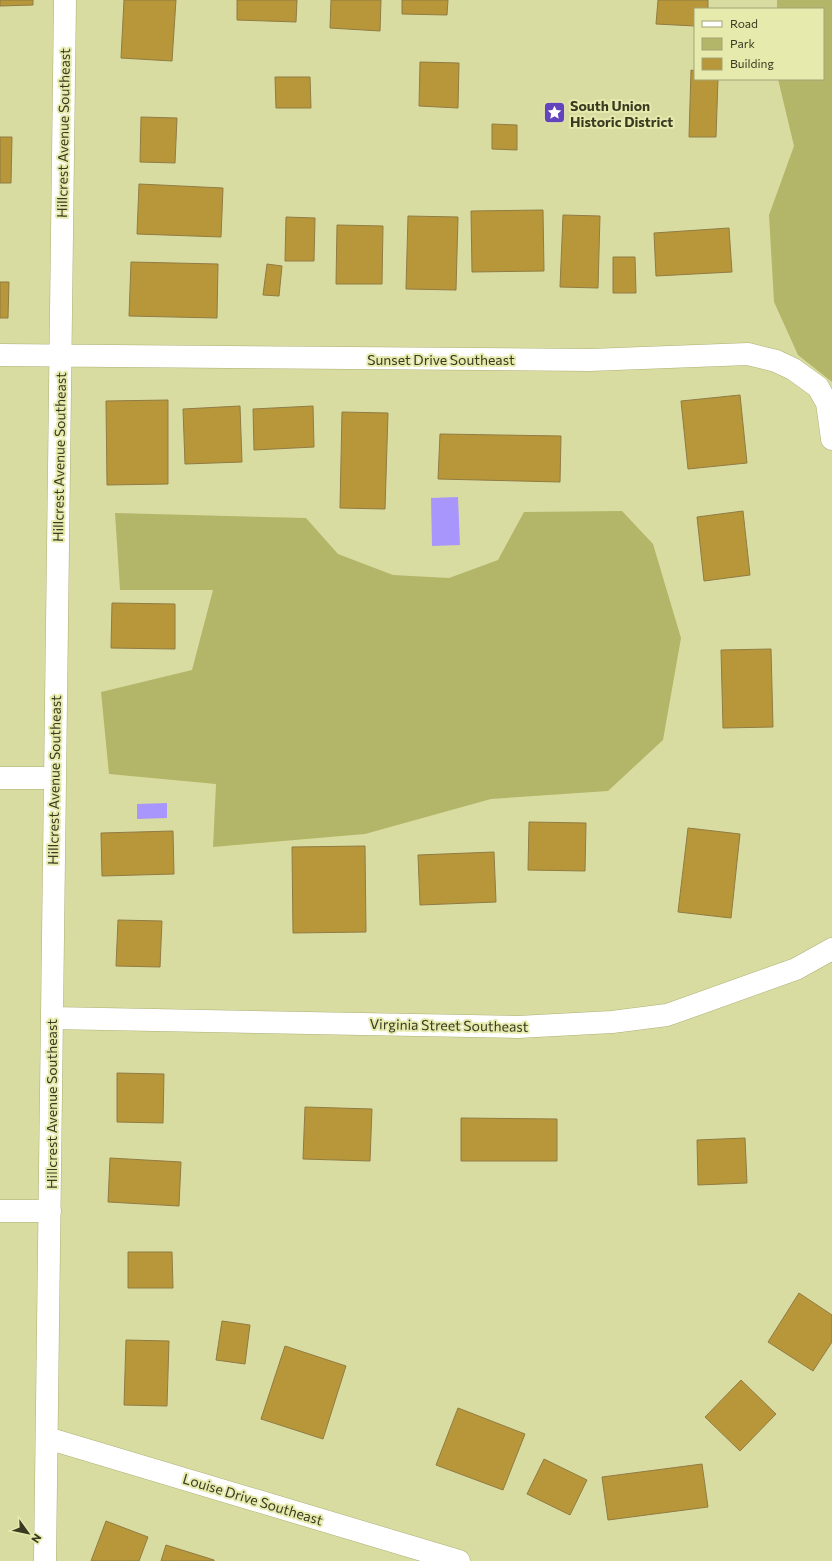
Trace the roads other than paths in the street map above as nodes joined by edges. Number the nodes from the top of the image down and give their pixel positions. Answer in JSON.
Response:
{"nodes":[{"id":1,"x":65,"y":0,"type":"edge"},
{"id":2,"x":0,"y":355,"type":"edge"},
{"id":3,"x":60,"y":356,"type":"junction"},
{"id":4,"x":832,"y":439,"type":"edge"},
{"id":5,"x":0,"y":778,"type":"edge"},
{"id":6,"x":54,"y":778,"type":"junction"},
{"id":7,"x":832,"y":949,"type":"edge"},
{"id":8,"x":52,"y":1018,"type":"junction"},
{"id":9,"x":0,"y":1211,"type":"edge"},
{"id":10,"x":50,"y":1211,"type":"junction"},
{"id":11,"x":47,"y":1438,"type":"junction"},
{"id":12,"x":45,"y":1561,"type":"edge"},
{"id":13,"x":459,"y":1561,"type":"edge"}],
"edges":[{"from":1,"to":3,"type":"street","name":"Hillcrest Avenue Southeast"},
{"from":2,"to":3,"type":"street","name":"Sunset Drive Southeast"},
{"from":3,"to":4,"type":"street","name":"Sunset Drive Southeast"},
{"from":3,"to":6,"type":"street","name":"Hillcrest Avenue Southeast"},
{"from":5,"to":6,"type":"street"},
{"from":6,"to":8,"type":"street","name":"Hillcrest Avenue Southeast"},
{"from":7,"to":8,"type":"street","name":"Virginia Street Southeast"},
{"from":8,"to":10,"type":"street","name":"Hillcrest Avenue Southeast"},
{"from":9,"to":10,"type":"street"},
{"from":10,"to":11,"type":"street","name":"Hillcrest Avenue Southeast"},
{"from":11,"to":12,"type":"street","name":"Hillcrest Avenue Southeast"},
{"from":11,"to":13,"type":"street","name":"Louise Drive Southeast"}]}
